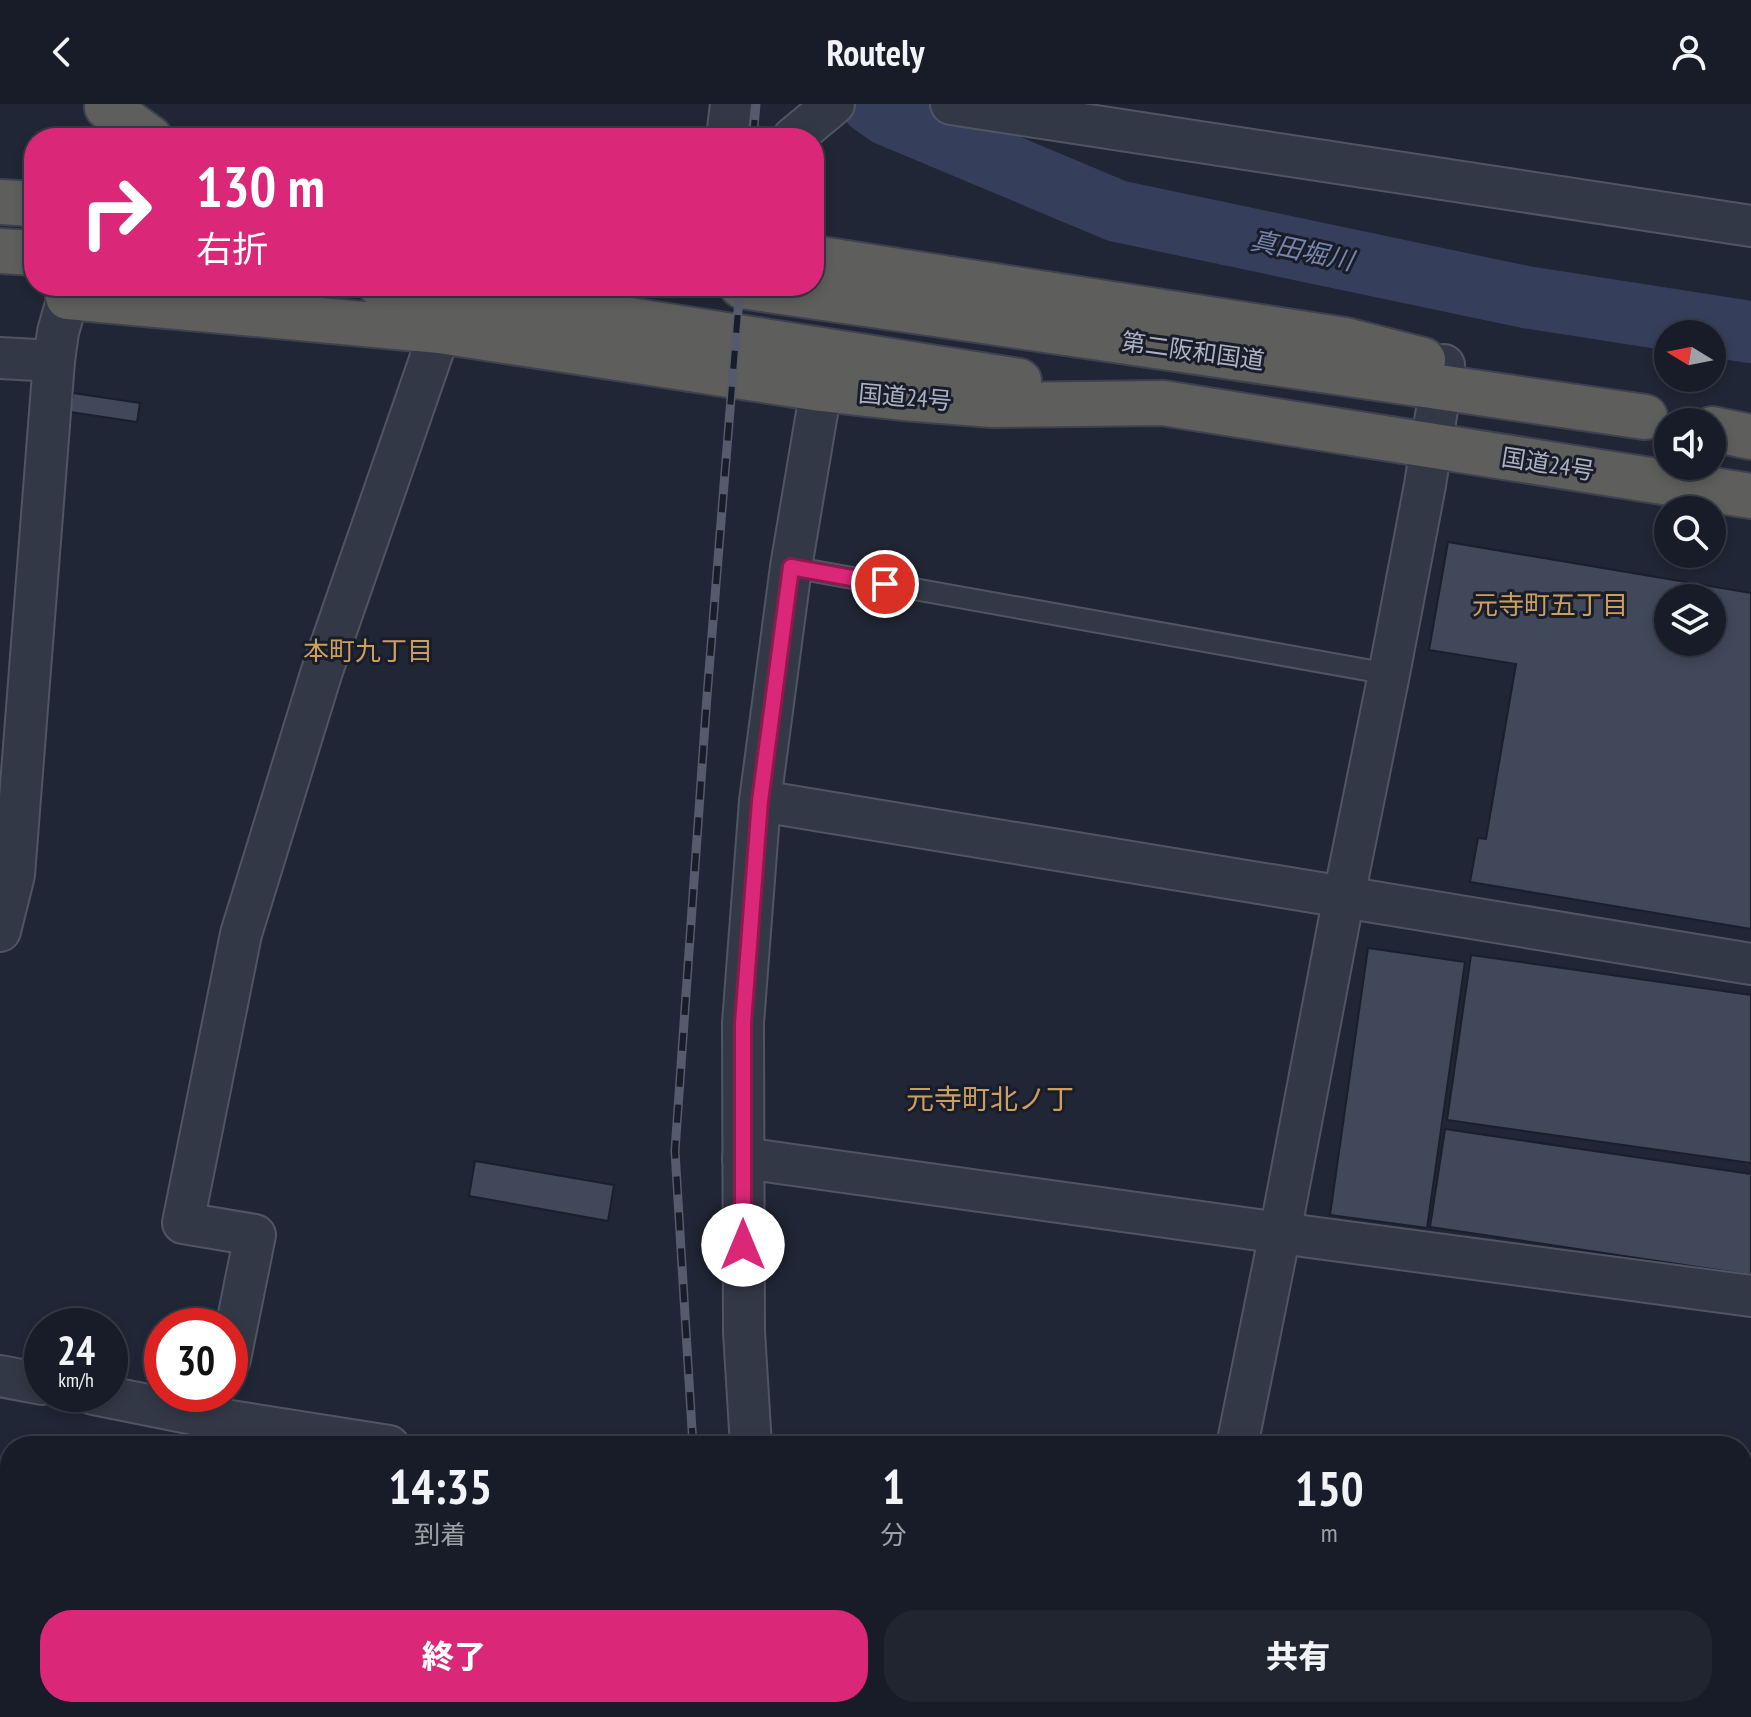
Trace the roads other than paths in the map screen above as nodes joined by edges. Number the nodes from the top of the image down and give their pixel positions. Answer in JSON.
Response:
{"nodes":[{"id":1,"x":731,"y":104,"type":"edge"},
{"id":2,"x":951,"y":104,"type":"edge"},
{"id":3,"x":831,"y":107,"type":"edge"},
{"id":4,"x":103,"y":113,"type":"edge"},
{"id":5,"x":131,"y":128,"type":"edge"},
{"id":6,"x":728,"y":128,"type":"edge"},
{"id":7,"x":805,"y":128,"type":"edge"},
{"id":8,"x":1751,"y":226,"type":"edge"},
{"id":9,"x":824,"y":260,"type":"edge"},
{"id":10,"x":69,"y":296,"type":"edge"},
{"id":11,"x":108,"y":296,"type":"edge"},
{"id":12,"x":473,"y":296,"type":"edge"},
{"id":13,"x":820,"y":296,"type":"edge"},
{"id":14,"x":440,"y":331,"type":"junction"},
{"id":15,"x":0,"y":358,"type":"edge"},
{"id":16,"x":54,"y":361,"type":"junction"},
{"id":17,"x":1442,"y":376,"type":"junction"},
{"id":18,"x":821,"y":389,"type":"junction"},
{"id":19,"x":1163,"y":403,"type":"junction"},
{"id":20,"x":1654,"y":418,"type":"edge"},
{"id":21,"x":1726,"y":432,"type":"edge"},
{"id":22,"x":1751,"y":437,"type":"edge"},
{"id":23,"x":1431,"y":445,"type":"junction"},
{"id":24,"x":1751,"y":496,"type":"edge"},
{"id":25,"x":791,"y":567,"type":"junction"},
{"id":26,"x":1389,"y":674,"type":"junction"},
{"id":27,"x":760,"y":801,"type":"junction"},
{"id":28,"x":1344,"y":896,"type":"junction"},
{"id":29,"x":0,"y":931,"type":"edge"},
{"id":30,"x":1751,"y":964,"type":"edge"},
{"id":31,"x":743,"y":1158,"type":"junction"},
{"id":32,"x":1280,"y":1233,"type":"junction"},
{"id":33,"x":1751,"y":1296,"type":"edge"},
{"id":34,"x":240,"y":1308,"type":"edge"},
{"id":35,"x":0,"y":1376,"type":"edge"},
{"id":36,"x":24,"y":1381,"type":"edge"},
{"id":37,"x":246,"y":1412,"type":"edge"},
{"id":38,"x":347,"y":1436,"type":"edge"},
{"id":39,"x":750,"y":1436,"type":"edge"},
{"id":40,"x":1239,"y":1436,"type":"edge"}],
"edges":[{"from":1,"to":6,"type":"street"},
{"from":2,"to":8,"type":"street"},
{"from":3,"to":7,"type":"street"},
{"from":4,"to":5,"type":"highway"},
{"from":9,"to":17,"type":"highway"},
{"from":10,"to":16,"type":"street"},
{"from":11,"to":14,"type":"highway","name":"国道24号"},
{"from":12,"to":19,"type":"highway"},
{"from":13,"to":17,"type":"highway","name":"第二阪和国道"},
{"from":14,"to":18,"type":"highway","name":"国道24号"},
{"from":14,"to":34,"type":"street"},
{"from":15,"to":16,"type":"street"},
{"from":16,"to":29,"type":"street"},
{"from":17,"to":20,"type":"highway"},
{"from":17,"to":23,"type":"street"},
{"from":18,"to":19,"type":"highway","name":"国道24号"},
{"from":18,"to":25,"type":"street"},
{"from":19,"to":23,"type":"highway","name":"国道24号"},
{"from":21,"to":22,"type":"highway"},
{"from":23,"to":24,"type":"highway","name":"国道24号"},
{"from":23,"to":26,"type":"street"},
{"from":25,"to":26,"type":"lane"},
{"from":25,"to":27,"type":"street"},
{"from":26,"to":28,"type":"street"},
{"from":27,"to":28,"type":"street"},
{"from":27,"to":31,"type":"street"},
{"from":28,"to":30,"type":"street"},
{"from":28,"to":32,"type":"street"},
{"from":31,"to":32,"type":"street"},
{"from":31,"to":39,"type":"street"},
{"from":32,"to":33,"type":"street"},
{"from":32,"to":40,"type":"street"},
{"from":35,"to":36,"type":"street"},
{"from":37,"to":38,"type":"street"}]}
